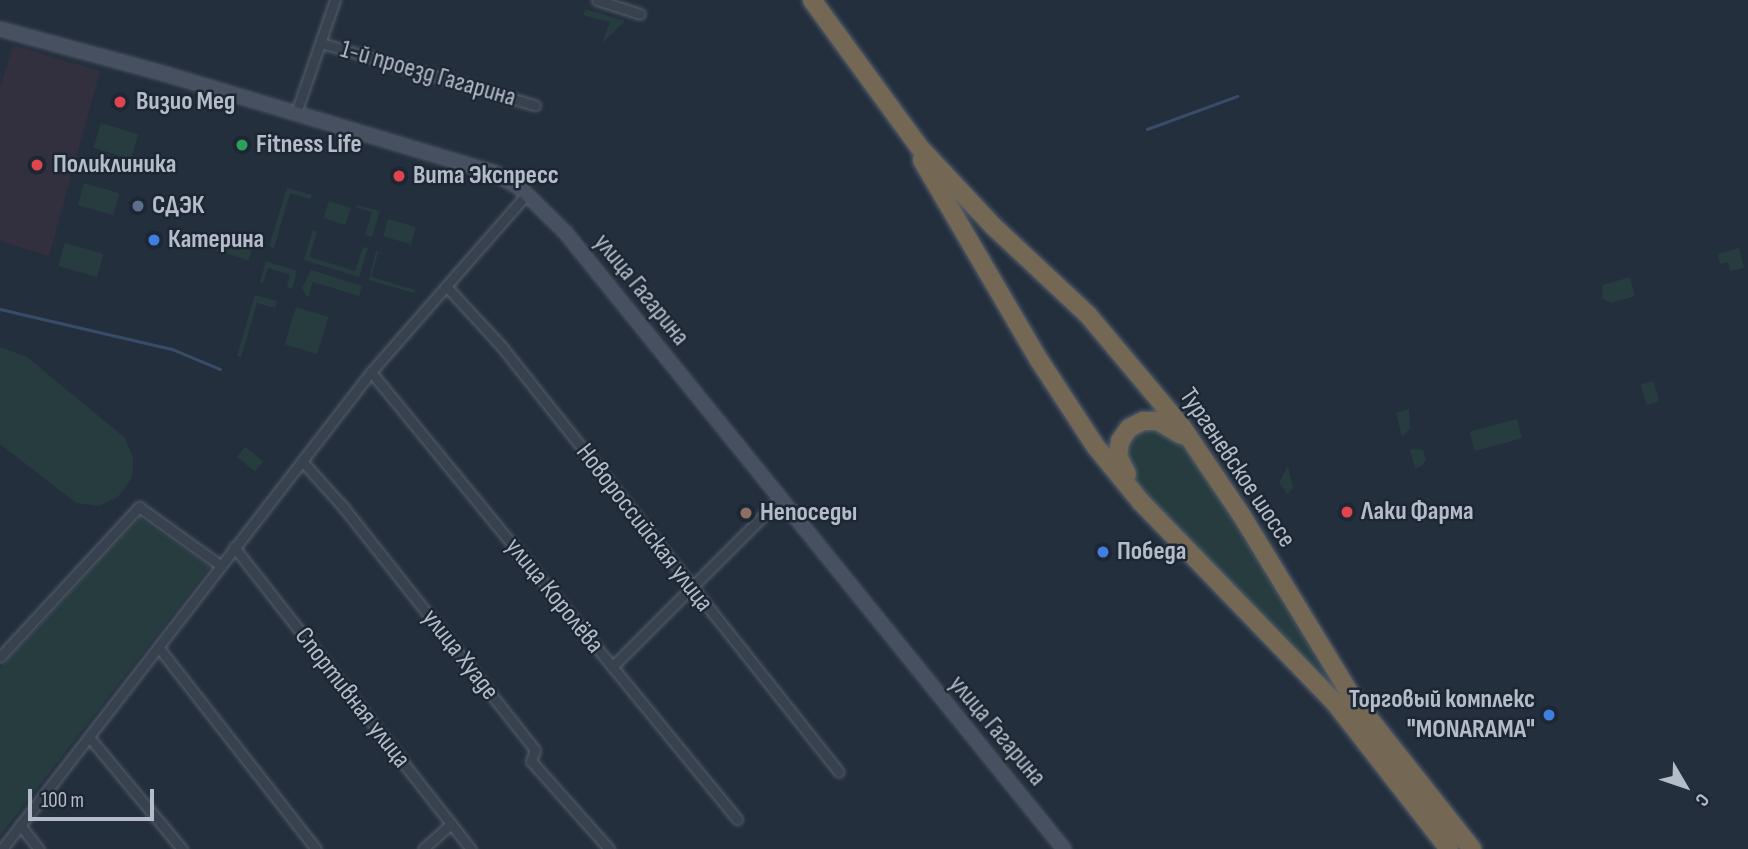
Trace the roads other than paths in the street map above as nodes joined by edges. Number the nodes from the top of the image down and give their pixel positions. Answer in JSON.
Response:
{"nodes":[{"id":1,"x":335,"y":0,"type":"edge"},
{"id":2,"x":597,"y":0,"type":"edge"},
{"id":3,"x":806,"y":0,"type":"edge"},
{"id":4,"x":812,"y":0,"type":"edge"},
{"id":5,"x":640,"y":14,"type":"dead end"},
{"id":6,"x":0,"y":29,"type":"edge"},
{"id":7,"x":321,"y":43,"type":"junction"},
{"id":8,"x":535,"y":105,"type":"dead end"},
{"id":9,"x":296,"y":113,"type":"junction"},
{"id":10,"x":918,"y":150,"type":"junction"},
{"id":11,"x":527,"y":194,"type":"junction"},
{"id":12,"x":446,"y":286,"type":"junction"},
{"id":13,"x":371,"y":372,"type":"junction"},
{"id":14,"x":1198,"y":449,"type":"junction"},
{"id":15,"x":302,"y":461,"type":"junction"},
{"id":16,"x":780,"y":499,"type":"junction"},
{"id":17,"x":1141,"y":502,"type":"junction"},
{"id":18,"x":234,"y":547,"type":"junction"},
{"id":19,"x":221,"y":566,"type":"junction"},
{"id":20,"x":690,"y":587,"type":"junction"},
{"id":21,"x":159,"y":648,"type":"junction"},
{"id":22,"x":1,"y":653,"type":"edge"},
{"id":23,"x":612,"y":667,"type":"junction"},
{"id":24,"x":89,"y":737,"type":"junction"},
{"id":25,"x":839,"y":772,"type":"dead end"},
{"id":26,"x":737,"y":819,"type":"dead end"},
{"id":27,"x":451,"y":824,"type":"junction"},
{"id":28,"x":20,"y":825,"type":"junction"},
{"id":29,"x":2,"y":849,"type":"edge"},
{"id":30,"x":39,"y":849,"type":"edge"},
{"id":31,"x":182,"y":849,"type":"edge"},
{"id":32,"x":316,"y":849,"type":"edge"},
{"id":33,"x":423,"y":849,"type":"edge"},
{"id":34,"x":471,"y":849,"type":"edge"},
{"id":35,"x":609,"y":849,"type":"edge"},
{"id":36,"x":1064,"y":849,"type":"edge"},
{"id":37,"x":1450,"y":849,"type":"edge"},
{"id":38,"x":1472,"y":849,"type":"edge"}],
"edges":[{"from":1,"to":7,"type":"street"},
{"from":2,"to":5,"type":"street"},
{"from":3,"to":10,"type":"highway"},
{"from":4,"to":10,"type":"highway"},
{"from":6,"to":9,"type":"street","name":"улица Гагарина"},
{"from":7,"to":8,"type":"street","name":"1-й проезд Гагарина"},
{"from":7,"to":9,"type":"street"},
{"from":9,"to":11,"type":"street","name":"улица Гагарина"},
{"from":10,"to":14,"type":"highway","name":"Тургеневское шоссе"},
{"from":10,"to":17,"type":"highway"},
{"from":11,"to":12,"type":"street"},
{"from":11,"to":16,"type":"street","name":"улица Гагарина"},
{"from":12,"to":13,"type":"street"},
{"from":12,"to":20,"type":"street","name":"Новороссийская улица"},
{"from":13,"to":15,"type":"street"},
{"from":13,"to":23,"type":"street","name":"улица Королёва"},
{"from":14,"to":17,"type":"highway"},
{"from":14,"to":38,"type":"highway","name":"Тургеневское шоссе"},
{"from":15,"to":18,"type":"street"},
{"from":15,"to":35,"type":"street","name":"улица Хуаде"},
{"from":16,"to":20,"type":"street"},
{"from":16,"to":36,"type":"street","name":"улица Гагарина"},
{"from":17,"to":37,"type":"highway"},
{"from":18,"to":19,"type":"street"},
{"from":18,"to":27,"type":"street","name":"Спортивная улица"},
{"from":19,"to":21,"type":"street"},
{"from":19,"to":22,"type":"street"},
{"from":20,"to":23,"type":"street"},
{"from":20,"to":25,"type":"street","name":"Новороссийская улица"},
{"from":21,"to":24,"type":"street"},
{"from":21,"to":32,"type":"street"},
{"from":23,"to":26,"type":"street","name":"улица Королёва"},
{"from":24,"to":28,"type":"street"},
{"from":24,"to":31,"type":"street"},
{"from":27,"to":33,"type":"street"},
{"from":27,"to":34,"type":"street","name":"Спортивная улица"},
{"from":28,"to":29,"type":"street"},
{"from":28,"to":30,"type":"street"}]}
